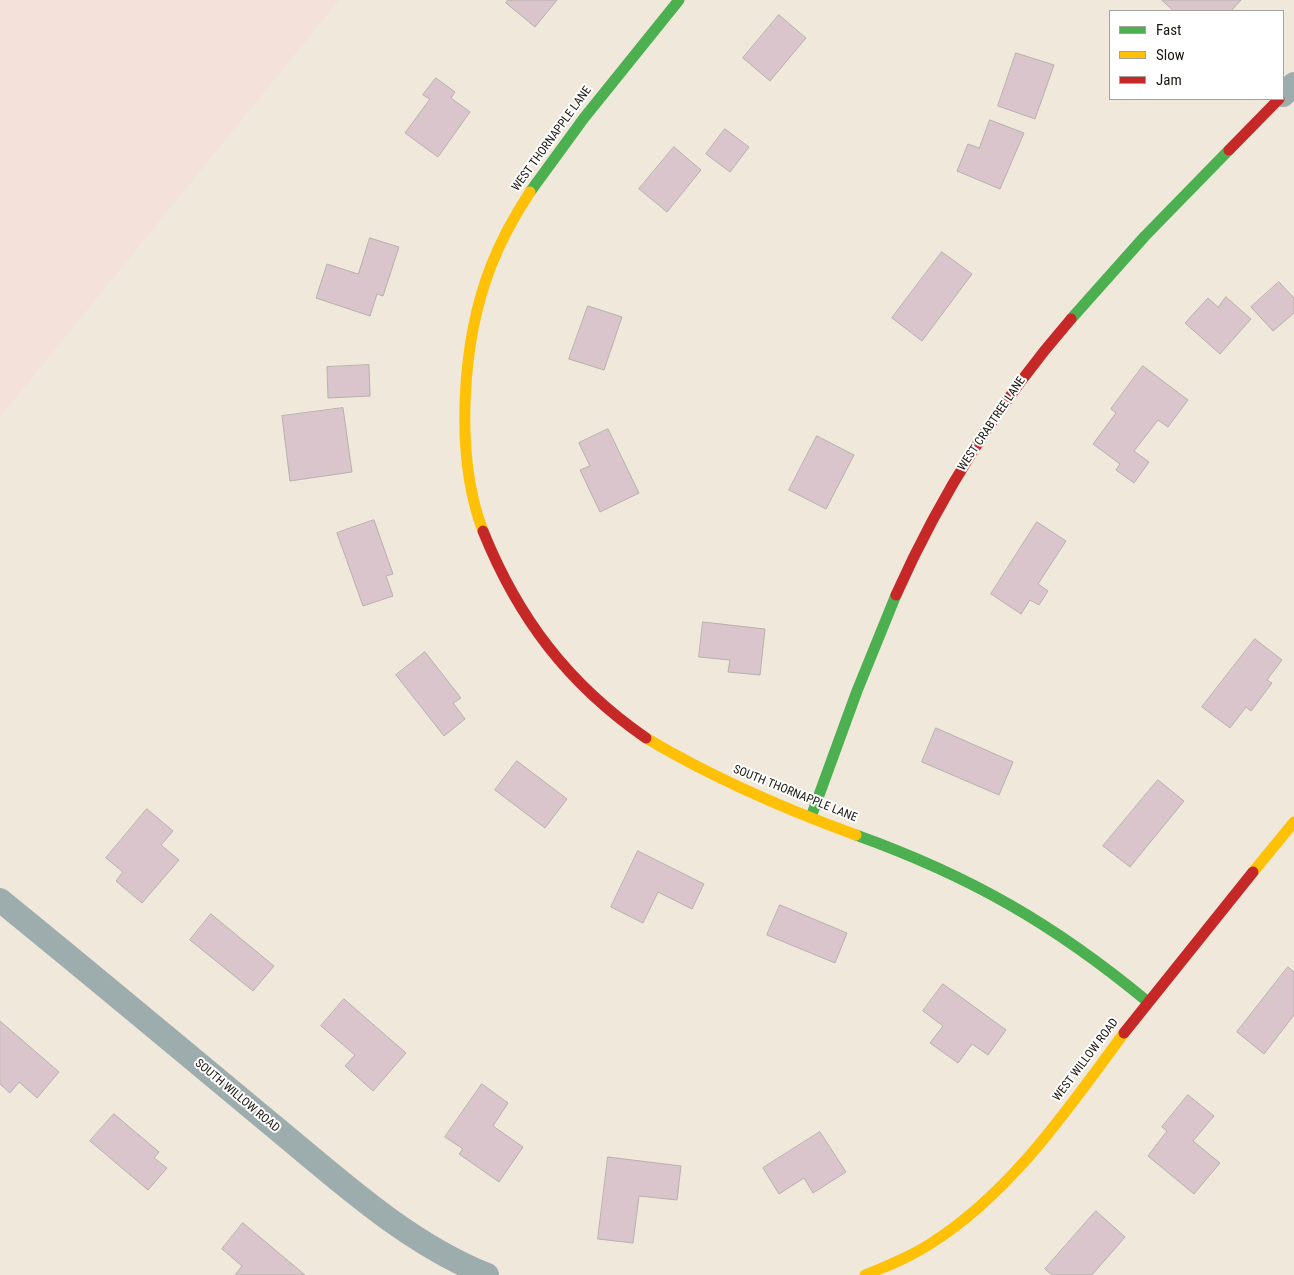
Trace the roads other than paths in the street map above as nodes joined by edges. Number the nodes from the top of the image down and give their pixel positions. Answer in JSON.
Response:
{"nodes":[{"id":1,"x":679,"y":0,"type":"edge"},
{"id":2,"x":1294,"y":84,"type":"edge"},
{"id":3,"x":1284,"y":94,"type":"edge"},
{"id":4,"x":1278,"y":100,"type":"edge"},
{"id":5,"x":471,"y":341,"type":"joint"},
{"id":6,"x":811,"y":817,"type":"junction"},
{"id":7,"x":1294,"y":822,"type":"edge"},
{"id":8,"x":0,"y":900,"type":"edge"},
{"id":9,"x":1148,"y":1002,"type":"junction"},
{"id":10,"x":486,"y":1275,"type":"edge"},
{"id":11,"x":865,"y":1275,"type":"edge"}],
"edges":[{"from":1,"to":5,"type":"street","name":"WEST THORNAPPLE LANE"},
{"from":2,"to":3,"type":"street"},
{"from":4,"to":6,"type":"street","name":"WEST CRABTREE LANE"},
{"from":5,"to":6,"type":"street","name":"SOUTH THORNAPPLE LANE"},
{"from":6,"to":9,"type":"street","name":"SOUTH THORNAPPLE LANE"},
{"from":7,"to":9,"type":"street","name":"WEST WILLOW ROAD"},
{"from":8,"to":10,"type":"street","name":"SOUTH WILLOW ROAD"},
{"from":9,"to":11,"type":"street","name":"WEST WILLOW ROAD"}]}
